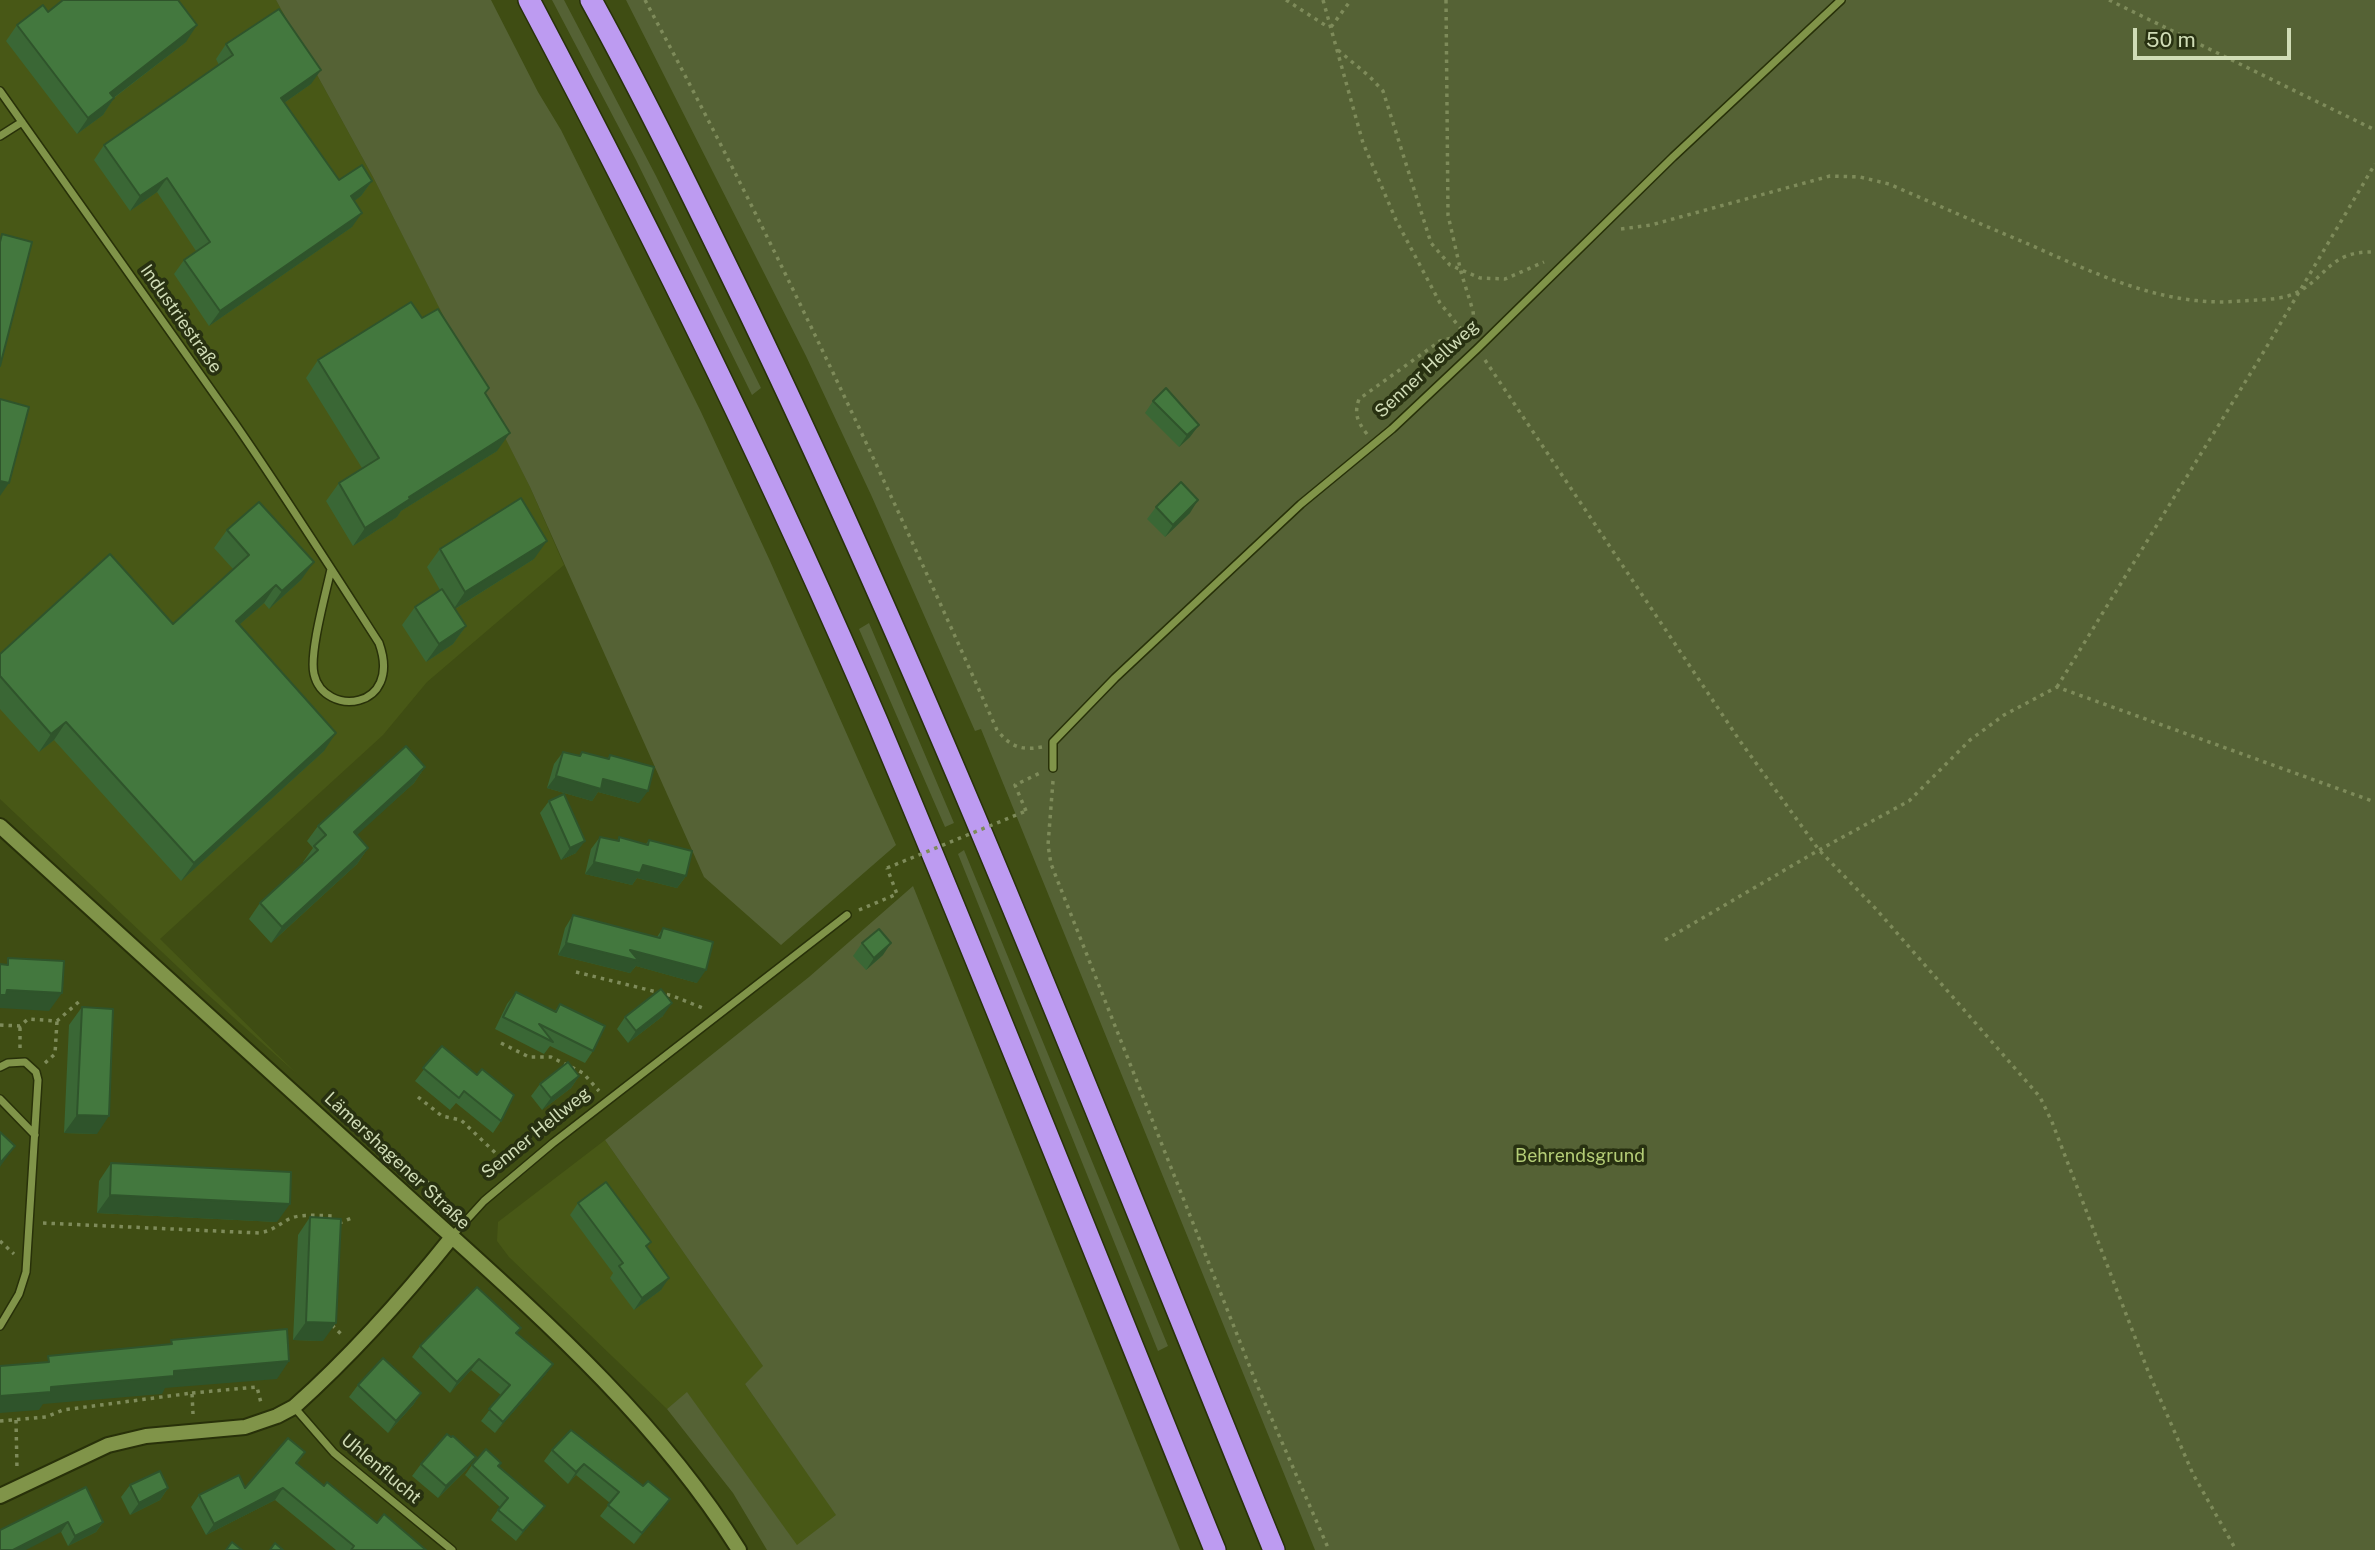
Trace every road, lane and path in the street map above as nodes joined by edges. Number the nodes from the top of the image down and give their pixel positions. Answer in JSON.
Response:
{"nodes":[{"id":1,"x":529,"y":0,"type":"edge"},
{"id":2,"x":591,"y":0,"type":"edge"},
{"id":3,"x":645,"y":0,"type":"edge"},
{"id":4,"x":1286,"y":0,"type":"edge"},
{"id":5,"x":1323,"y":0,"type":"edge"},
{"id":6,"x":1350,"y":0,"type":"edge"},
{"id":7,"x":1446,"y":0,"type":"edge"},
{"id":8,"x":1841,"y":0,"type":"edge"},
{"id":9,"x":2109,"y":0,"type":"edge"},
{"id":10,"x":1330,"y":28,"type":"junction"},
{"id":11,"x":1336,"y":48,"type":"junction"},
{"id":12,"x":0,"y":91,"type":"edge"},
{"id":13,"x":22,"y":122,"type":"junction"},
{"id":14,"x":2375,"y":130,"type":"edge"},
{"id":15,"x":0,"y":136,"type":"edge"},
{"id":16,"x":2375,"y":164,"type":"edge"},
{"id":17,"x":1594,"y":233,"type":"junction"},
{"id":18,"x":2375,"y":252,"type":"edge"},
{"id":19,"x":1550,"y":258,"type":"dead end"},
{"id":20,"x":1460,"y":269,"type":"junction"},
{"id":21,"x":2302,"y":288,"type":"junction"},
{"id":22,"x":1465,"y":335,"type":"junction"},
{"id":23,"x":1477,"y":348,"type":"junction"},
{"id":24,"x":1375,"y":443,"type":"junction"},
{"id":25,"x":331,"y":569,"type":"junction"},
{"id":26,"x":2057,"y":687,"type":"junction"},
{"id":27,"x":1053,"y":742,"type":"junction"},
{"id":28,"x":1049,"y":769,"type":"junction"},
{"id":29,"x":2375,"y":802,"type":"edge"},
{"id":30,"x":0,"y":826,"type":"edge"},
{"id":31,"x":1819,"y":850,"type":"junction"},
{"id":32,"x":847,"y":915,"type":"joint"},
{"id":33,"x":1665,"y":940,"type":"dead end"},
{"id":34,"x":576,"y":972,"type":"dead end"},
{"id":35,"x":82,"y":999,"type":"dead end"},
{"id":36,"x":715,"y":1017,"type":"junction"},
{"id":37,"x":57,"y":1021,"type":"junction"},
{"id":38,"x":0,"y":1025,"type":"edge"},
{"id":39,"x":20,"y":1026,"type":"junction"},
{"id":40,"x":501,"y":1043,"type":"dead end"},
{"id":41,"x":19,"y":1061,"type":"junction"},
{"id":42,"x":0,"y":1067,"type":"edge"},
{"id":43,"x":36,"y":1072,"type":"junction"},
{"id":44,"x":418,"y":1097,"type":"dead end"},
{"id":45,"x":0,"y":1099,"type":"edge"},
{"id":46,"x":607,"y":1100,"type":"junction"},
{"id":47,"x":35,"y":1135,"type":"junction"},
{"id":48,"x":517,"y":1173,"type":"junction"},
{"id":49,"x":352,"y":1218,"type":"dead end"},
{"id":50,"x":30,"y":1223,"type":"junction"},
{"id":51,"x":452,"y":1237,"type":"junction"},
{"id":52,"x":330,"y":1323,"type":"edge"},
{"id":53,"x":0,"y":1325,"type":"edge"},
{"id":54,"x":340,"y":1334,"type":"dead end"},
{"id":55,"x":192,"y":1393,"type":"junction"},
{"id":56,"x":294,"y":1407,"type":"junction"},
{"id":57,"x":16,"y":1420,"type":"junction"},
{"id":58,"x":0,"y":1421,"type":"edge"},
{"id":59,"x":265,"y":1421,"type":"junction"},
{"id":60,"x":194,"y":1433,"type":"junction"},
{"id":61,"x":18,"y":1488,"type":"junction"},
{"id":62,"x":0,"y":1496,"type":"edge"},
{"id":63,"x":452,"y":1550,"type":"edge"},
{"id":64,"x":739,"y":1550,"type":"edge"},
{"id":65,"x":1215,"y":1550,"type":"edge"},
{"id":66,"x":1273,"y":1550,"type":"edge"},
{"id":67,"x":1329,"y":1550,"type":"edge"},
{"id":68,"x":2236,"y":1550,"type":"edge"}],
"edges":[{"from":1,"to":65,"type":"highway"},
{"from":2,"to":66,"type":"highway"},
{"from":3,"to":27,"type":"path"},
{"from":4,"to":10,"type":"path"},
{"from":5,"to":10,"type":"path"},
{"from":6,"to":10,"type":"path"},
{"from":7,"to":20,"type":"path"},
{"from":8,"to":17,"type":"street","name":"Senner Hellweg"},
{"from":9,"to":14,"type":"path"},
{"from":10,"to":11,"type":"path"},
{"from":11,"to":20,"type":"path"},
{"from":11,"to":22,"type":"path"},
{"from":12,"to":13,"type":"street","name":"Industriestraße"},
{"from":13,"to":15,"type":"street"},
{"from":13,"to":25,"type":"street","name":"Industriestraße"},
{"from":16,"to":21,"type":"path"},
{"from":17,"to":21,"type":"path"},
{"from":17,"to":23,"type":"street","name":"Senner Hellweg"},
{"from":18,"to":21,"type":"path"},
{"from":19,"to":20,"type":"path"},
{"from":20,"to":23,"type":"path"},
{"from":21,"to":26,"type":"path"},
{"from":22,"to":23,"type":"path"},
{"from":22,"to":24,"type":"path"},
{"from":23,"to":24,"type":"street","name":"Senner Hellweg"},
{"from":23,"to":31,"type":"path"},
{"from":24,"to":27,"type":"street","name":"Senner Hellweg"},
{"from":25,"to":25,"type":"street","name":"Industriestraße"},
{"from":26,"to":29,"type":"path"},
{"from":26,"to":31,"type":"path"},
{"from":27,"to":28,"type":"street"},
{"from":28,"to":32,"type":"path","bridge":true},
{"from":28,"to":67,"type":"path"},
{"from":30,"to":51,"type":"main road","name":"Lämershagener Straße"},
{"from":31,"to":33,"type":"path"},
{"from":31,"to":68,"type":"path"},
{"from":32,"to":36,"type":"street","name":"Senner Hellweg"},
{"from":34,"to":36,"type":"path"},
{"from":35,"to":37,"type":"path"},
{"from":36,"to":46,"type":"street","name":"Senner Hellweg"},
{"from":37,"to":39,"type":"path"},
{"from":37,"to":43,"type":"path"},
{"from":38,"to":39,"type":"path"},
{"from":39,"to":41,"type":"path"},
{"from":40,"to":46,"type":"path"},
{"from":41,"to":42,"type":"street"},
{"from":41,"to":43,"type":"street"},
{"from":43,"to":47,"type":"street"},
{"from":44,"to":48,"type":"path"},
{"from":45,"to":47,"type":"street"},
{"from":46,"to":48,"type":"street","name":"Senner Hellweg"},
{"from":47,"to":50,"type":"street"},
{"from":48,"to":51,"type":"street","name":"Senner Hellweg"},
{"from":49,"to":50,"type":"path"},
{"from":50,"to":53,"type":"street"},
{"from":51,"to":56,"type":"main road","name":"Senner Hellweg"},
{"from":51,"to":64,"type":"main road","name":"Lämershagener Straße"},
{"from":52,"to":54,"type":"path"},
{"from":55,"to":57,"type":"path"},
{"from":55,"to":59,"type":"path"},
{"from":55,"to":60,"type":"path"},
{"from":56,"to":59,"type":"main road","name":"Senner Hellweg"},
{"from":56,"to":63,"type":"street","name":"Uhlenflucht"},
{"from":57,"to":58,"type":"path"},
{"from":57,"to":61,"type":"path"},
{"from":59,"to":60,"type":"main road","name":"Senner Hellweg"},
{"from":60,"to":61,"type":"main road","name":"Senner Hellweg"},
{"from":61,"to":62,"type":"main road","name":"Senner Hellweg"}]}
